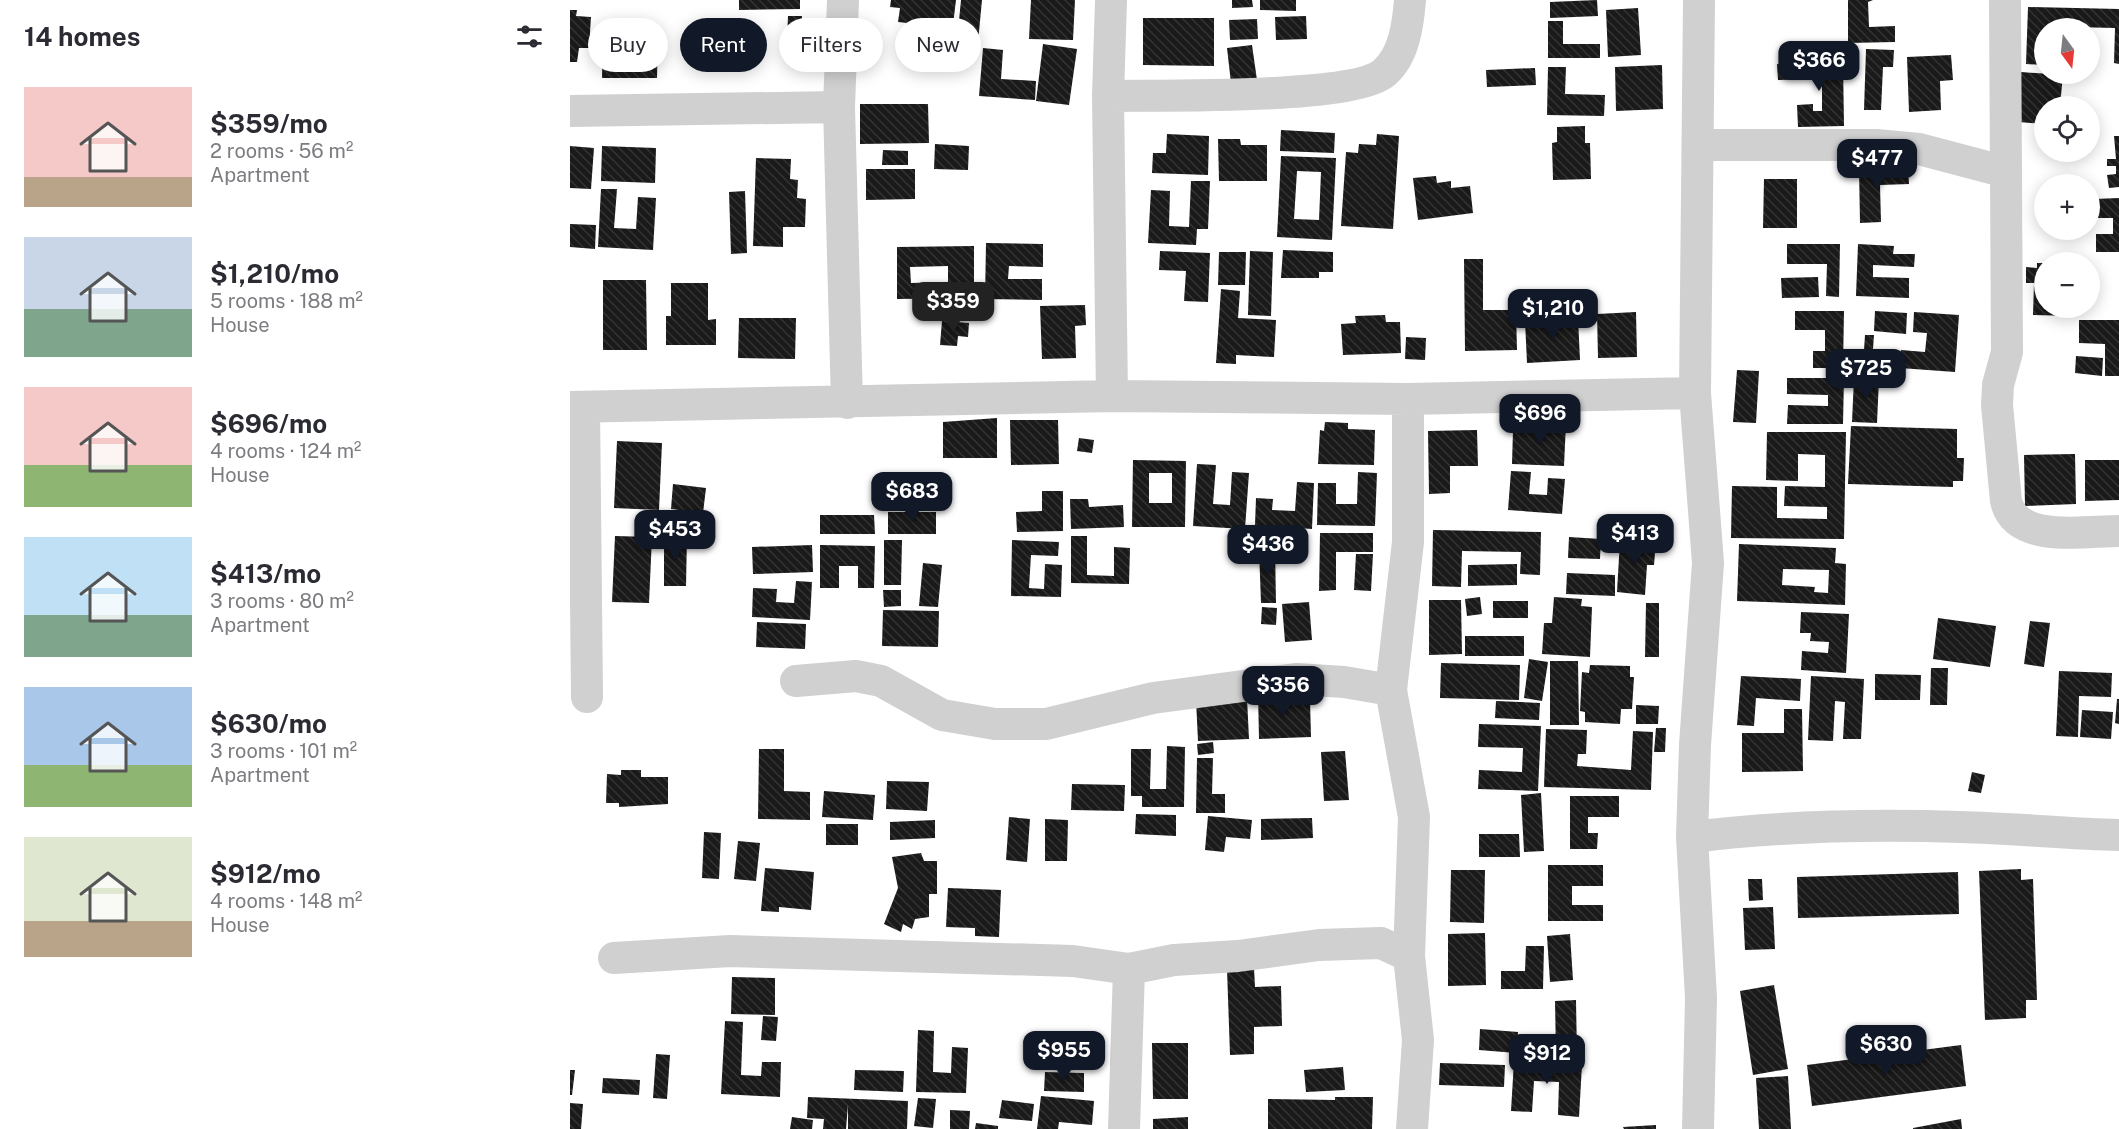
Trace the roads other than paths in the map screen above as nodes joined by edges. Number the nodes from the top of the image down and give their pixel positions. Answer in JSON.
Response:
{"nodes":[{"id":1,"x":843,"y":0,"type":"edge"},
{"id":2,"x":1111,"y":0,"type":"edge"},
{"id":3,"x":1410,"y":0,"type":"edge"},
{"id":4,"x":1699,"y":0,"type":"edge"},
{"id":5,"x":2005,"y":0,"type":"edge"},
{"id":6,"x":1108,"y":96,"type":"junction"},
{"id":7,"x":839,"y":107,"type":"junction"},
{"id":8,"x":570,"y":111,"type":"edge"},
{"id":9,"x":1698,"y":145,"type":"junction"},
{"id":10,"x":2006,"y":172,"type":"junction"},
{"id":11,"x":1695,"y":393,"type":"junction"},
{"id":12,"x":1112,"y":396,"type":"junction"},
{"id":13,"x":1408,"y":399,"type":"junction"},
{"id":14,"x":847,"y":403,"type":"junction"},
{"id":15,"x":577,"y":407,"type":"edge"},
{"id":16,"x":2119,"y":531,"type":"edge"},
{"id":17,"x":796,"y":681,"type":"dead end"},
{"id":18,"x":1390,"y":690,"type":"junction"},
{"id":19,"x":587,"y":697,"type":"dead end"},
{"id":20,"x":2119,"y":835,"type":"edge"},
{"id":21,"x":1692,"y":837,"type":"junction"},
{"id":22,"x":1409,"y":956,"type":"junction"},
{"id":23,"x":614,"y":958,"type":"dead end"},
{"id":24,"x":1130,"y":969,"type":"junction"},
{"id":25,"x":1124,"y":1129,"type":"edge"},
{"id":26,"x":1413,"y":1129,"type":"edge"},
{"id":27,"x":1698,"y":1129,"type":"edge"}],
"edges":[{"from":1,"to":7,"type":"street"},
{"from":2,"to":6,"type":"street"},
{"from":3,"to":6,"type":"street"},
{"from":4,"to":9,"type":"street"},
{"from":5,"to":10,"type":"street"},
{"from":6,"to":12,"type":"street"},
{"from":7,"to":8,"type":"street"},
{"from":7,"to":14,"type":"street"},
{"from":9,"to":10,"type":"street"},
{"from":9,"to":11,"type":"street"},
{"from":10,"to":16,"type":"street"},
{"from":11,"to":13,"type":"street"},
{"from":11,"to":21,"type":"street"},
{"from":12,"to":13,"type":"street"},
{"from":12,"to":14,"type":"street"},
{"from":13,"to":18,"type":"street"},
{"from":14,"to":15,"type":"street"},
{"from":15,"to":19,"type":"street"},
{"from":17,"to":18,"type":"street"},
{"from":18,"to":22,"type":"street"},
{"from":20,"to":21,"type":"street"},
{"from":21,"to":27,"type":"street"},
{"from":22,"to":24,"type":"street"},
{"from":22,"to":26,"type":"street"},
{"from":23,"to":24,"type":"street"},
{"from":24,"to":25,"type":"street"}]}
